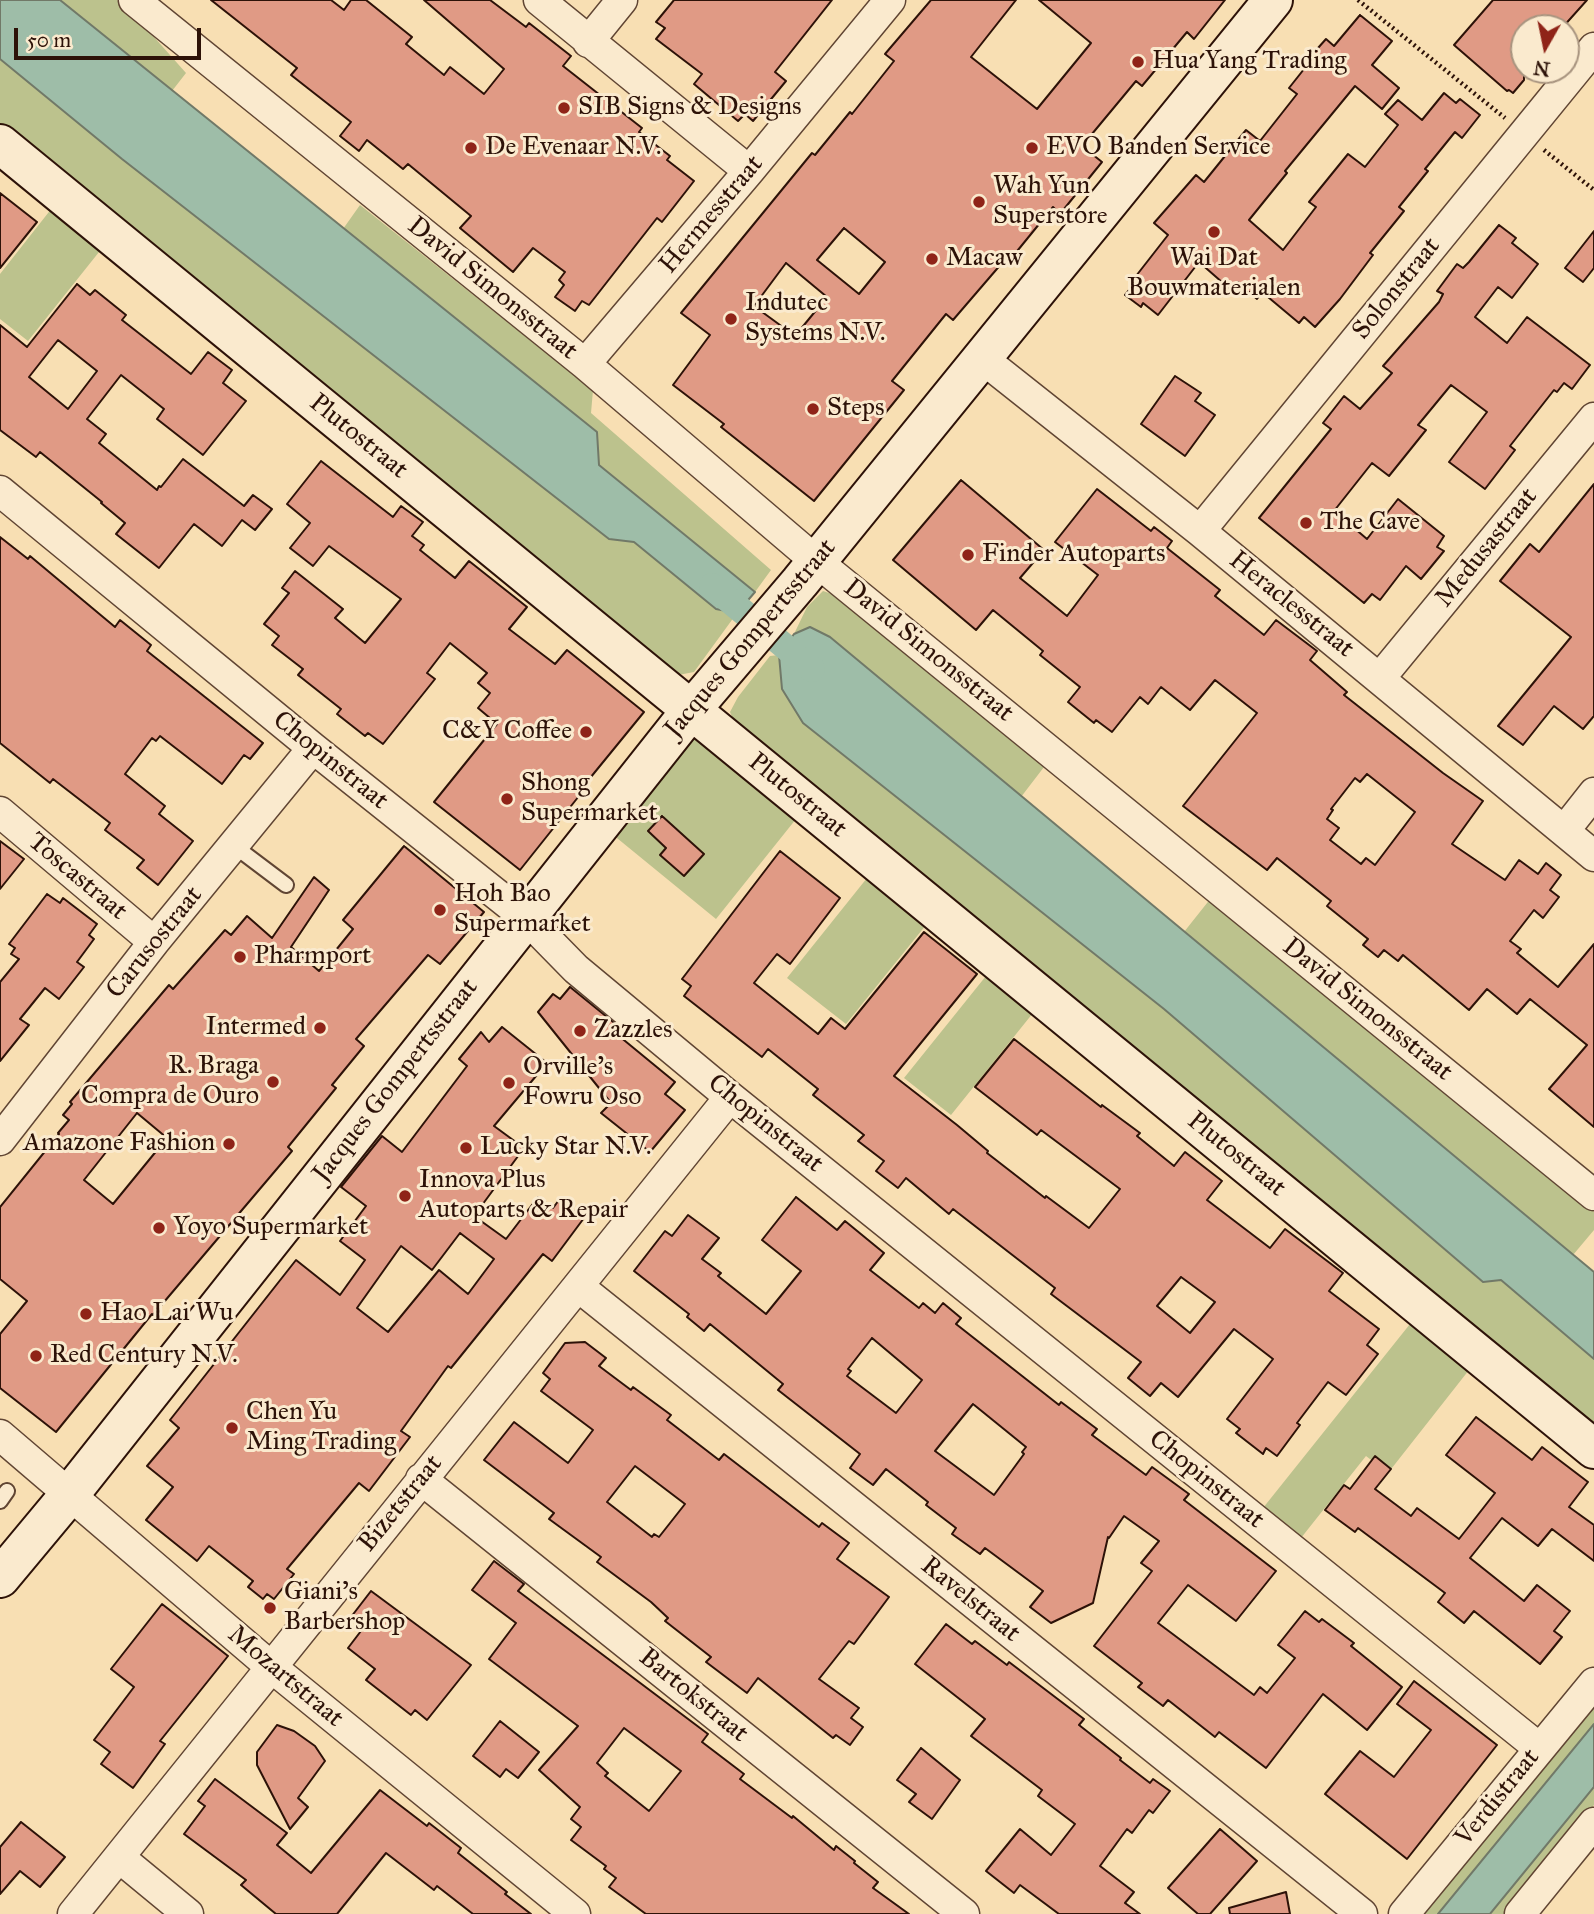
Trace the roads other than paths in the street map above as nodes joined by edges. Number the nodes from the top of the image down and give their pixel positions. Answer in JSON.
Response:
{"nodes":[{"id":1,"x":134,"y":0,"type":"edge"},
{"id":2,"x":539,"y":0,"type":"edge"},
{"id":3,"x":622,"y":0,"type":"edge"},
{"id":4,"x":890,"y":0,"type":"edge"},
{"id":5,"x":1273,"y":0,"type":"edge"},
{"id":6,"x":588,"y":42,"type":"junction"},
{"id":7,"x":1594,"y":48,"type":"edge"},
{"id":8,"x":0,"y":144,"type":"edge"},
{"id":9,"x":749,"y":171,"type":"junction"},
{"id":10,"x":983,"y":359,"type":"junction"},
{"id":11,"x":585,"y":364,"type":"junction"},
{"id":12,"x":1594,"y":418,"type":"edge"},
{"id":13,"x":0,"y":491,"type":"edge"},
{"id":14,"x":1200,"y":531,"type":"junction"},
{"id":15,"x":808,"y":572,"type":"junction"},
{"id":16,"x":1380,"y":678,"type":"junction"},
{"id":17,"x":702,"y":698,"type":"junction"},
{"id":18,"x":313,"y":748,"type":"junction"},
{"id":19,"x":1594,"y":793,"type":"edge"},
{"id":20,"x":0,"y":812,"type":"edge"},
{"id":21,"x":1564,"y":831,"type":"junction"},
{"id":22,"x":233,"y":845,"type":"junction"},
{"id":23,"x":1594,"y":856,"type":"edge"},
{"id":24,"x":286,"y":885,"type":"dead end"},
{"id":25,"x":525,"y":917,"type":"junction"},
{"id":26,"x":154,"y":942,"type":"junction"},
{"id":27,"x":730,"y":1097,"type":"junction"},
{"id":28,"x":4,"y":1126,"type":"edge"},
{"id":29,"x":1594,"y":1195,"type":"edge"},
{"id":30,"x":579,"y":1287,"type":"junction"},
{"id":31,"x":0,"y":1435,"type":"edge"},
{"id":32,"x":1594,"y":1449,"type":"edge"},
{"id":33,"x":421,"y":1479,"type":"junction"},
{"id":34,"x":70,"y":1494,"type":"junction"},
{"id":35,"x":0,"y":1578,"type":"edge"},
{"id":36,"x":270,"y":1666,"type":"junction"},
{"id":37,"x":1594,"y":1683,"type":"edge"},
{"id":38,"x":1539,"y":1748,"type":"junction"},
{"id":39,"x":1594,"y":1823,"type":"edge"},
{"id":40,"x":120,"y":1858,"type":"junction"},
{"id":41,"x":73,"y":1914,"type":"edge"},
{"id":42,"x":188,"y":1914,"type":"edge"},
{"id":43,"x":575,"y":1914,"type":"edge"},
{"id":44,"x":964,"y":1914,"type":"edge"},
{"id":45,"x":1362,"y":1914,"type":"edge"},
{"id":46,"x":1404,"y":1914,"type":"edge"},
{"id":47,"x":1520,"y":1914,"type":"edge"}],
"edges":[{"from":1,"to":11,"type":"street","name":"David Simonsstraat"},
{"from":2,"to":6,"type":"street"},
{"from":3,"to":6,"type":"street"},
{"from":4,"to":9,"type":"street","name":"Hermesstraat"},
{"from":5,"to":10,"type":"street","name":"Jacques Gompertsstraat"},
{"from":6,"to":9,"type":"street"},
{"from":7,"to":14,"type":"street","name":"Solonstraat"},
{"from":8,"to":17,"type":"street","name":"Plutostraat"},
{"from":9,"to":11,"type":"street","name":"Hermesstraat"},
{"from":10,"to":14,"type":"street","name":"Heraclesstraat"},
{"from":10,"to":15,"type":"street","name":"Jacques Gompertsstraat"},
{"from":11,"to":15,"type":"street","name":"David Simonsstraat"},
{"from":12,"to":16,"type":"street","name":"Medusastraat"},
{"from":13,"to":18,"type":"street","name":"Chopinstraat"},
{"from":14,"to":16,"type":"street","name":"Heraclesstraat"},
{"from":15,"to":17,"type":"street","name":"Jacques Gompertsstraat"},
{"from":15,"to":29,"type":"street","name":"David Simonsstraat"},
{"from":16,"to":21,"type":"street","name":"Heraclesstraat"},
{"from":17,"to":25,"type":"street","name":"Jacques Gompertsstraat"},
{"from":17,"to":32,"type":"street","name":"Plutostraat"},
{"from":18,"to":22,"type":"street","name":"Carusostraat"},
{"from":18,"to":25,"type":"street","name":"Chopinstraat"},
{"from":19,"to":21,"type":"street"},
{"from":20,"to":26,"type":"street","name":"Toscastraat"},
{"from":21,"to":23,"type":"street","name":"Heraclesstraat"},
{"from":22,"to":24,"type":"lane"},
{"from":22,"to":26,"type":"street","name":"Carusostraat"},
{"from":25,"to":27,"type":"street","name":"Chopinstraat"},
{"from":25,"to":34,"type":"street","name":"Jacques Gompertsstraat"},
{"from":26,"to":28,"type":"street","name":"Carusostraat"},
{"from":27,"to":30,"type":"street","name":"Bizetstraat"},
{"from":27,"to":38,"type":"street","name":"Chopinstraat"},
{"from":30,"to":33,"type":"street","name":"Bizetstraat"},
{"from":30,"to":45,"type":"street","name":"Ravelstraat"},
{"from":31,"to":34,"type":"street","name":"Mozartstraat"},
{"from":33,"to":36,"type":"street","name":"Bizetstraat"},
{"from":33,"to":44,"type":"street","name":"Bartokstraat"},
{"from":34,"to":35,"type":"street","name":"Jacques Gompertsstraat"},
{"from":34,"to":36,"type":"street","name":"Mozartstraat"},
{"from":36,"to":40,"type":"street","name":"Bizetstraat"},
{"from":36,"to":43,"type":"street","name":"Mozartstraat"},
{"from":37,"to":38,"type":"street","name":"Verdistraat"},
{"from":38,"to":46,"type":"street","name":"Verdistraat"},
{"from":39,"to":47,"type":"street"},
{"from":40,"to":41,"type":"street","name":"Bizetstraat"},
{"from":40,"to":42,"type":"street"}]}
